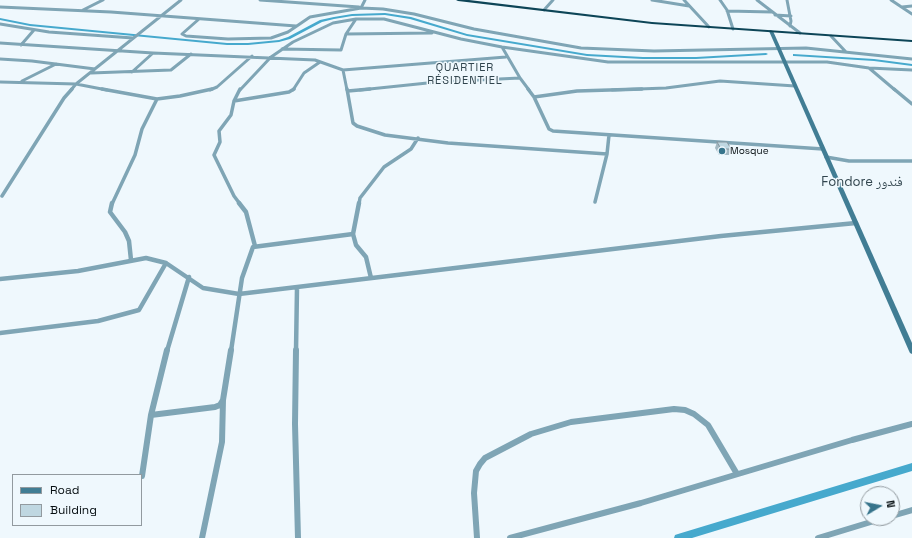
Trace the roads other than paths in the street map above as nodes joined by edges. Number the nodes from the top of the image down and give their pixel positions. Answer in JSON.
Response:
{"nodes":[{"id":1,"x":103,"y":0,"type":"edge"},
{"id":2,"x":181,"y":0,"type":"edge"},
{"id":3,"x":260,"y":0,"type":"edge"},
{"id":4,"x":365,"y":0,"type":"edge"},
{"id":5,"x":458,"y":0,"type":"edge"},
{"id":6,"x":552,"y":0,"type":"edge"},
{"id":7,"x":652,"y":0,"type":"edge"},
{"id":8,"x":684,"y":0,"type":"edge"},
{"id":9,"x":720,"y":0,"type":"edge"},
{"id":10,"x":758,"y":0,"type":"edge"},
{"id":11,"x":787,"y":0,"type":"edge"},
{"id":12,"x":891,"y":0,"type":"edge"},
{"id":13,"x":484,"y":2,"type":"edge"},
{"id":14,"x":689,"y":6,"type":"junction"},
{"id":15,"x":912,"y":6,"type":"edge"},
{"id":16,"x":0,"y":7,"type":"edge"},
{"id":17,"x":902,"y":7,"type":"junction"},
{"id":18,"x":361,"y":8,"type":"junction"},
{"id":19,"x":81,"y":10,"type":"junction"},
{"id":20,"x":544,"y":10,"type":"junction"},
{"id":21,"x":727,"y":11,"type":"junction"},
{"id":22,"x":772,"y":12,"type":"junction"},
{"id":23,"x":912,"y":14,"type":"edge"},
{"id":24,"x":775,"y":15,"type":"junction"},
{"id":25,"x":160,"y":16,"type":"junction"},
{"id":26,"x":791,"y":16,"type":"junction"},
{"id":27,"x":199,"y":19,"type":"junction"},
{"id":28,"x":356,"y":19,"type":"junction"},
{"id":29,"x":0,"y":24,"type":"edge"},
{"id":30,"x":296,"y":26,"type":"junction"},
{"id":31,"x":790,"y":26,"type":"junction"},
{"id":32,"x":709,"y":27,"type":"junction"},
{"id":33,"x":733,"y":29,"type":"junction"},
{"id":34,"x":34,"y":30,"type":"junction"},
{"id":35,"x":771,"y":31,"type":"junction"},
{"id":36,"x":438,"y":32,"type":"junction"},
{"id":37,"x":800,"y":33,"type":"junction"},
{"id":38,"x":346,"y":34,"type":"junction"},
{"id":39,"x":831,"y":36,"type":"junction"},
{"id":40,"x":133,"y":38,"type":"junction"},
{"id":41,"x":912,"y":42,"type":"edge"},
{"id":42,"x":0,"y":44,"type":"edge"},
{"id":43,"x":21,"y":45,"type":"junction"},
{"id":44,"x":502,"y":47,"type":"junction"},
{"id":45,"x":778,"y":48,"type":"junction"},
{"id":46,"x":282,"y":49,"type":"junction"},
{"id":47,"x":119,"y":50,"type":"junction"},
{"id":48,"x":846,"y":52,"type":"junction"},
{"id":49,"x":153,"y":53,"type":"junction"},
{"id":50,"x":191,"y":54,"type":"junction"},
{"id":51,"x":252,"y":56,"type":"junction"},
{"id":52,"x":271,"y":56,"type":"junction"},
{"id":53,"x":506,"y":57,"type":"junction"},
{"id":54,"x":0,"y":59,"type":"edge"},
{"id":55,"x":912,"y":59,"type":"edge"},
{"id":56,"x":784,"y":61,"type":"junction"},
{"id":57,"x":320,"y":62,"type":"junction"},
{"id":58,"x":56,"y":64,"type":"junction"},
{"id":59,"x":870,"y":68,"type":"junction"},
{"id":60,"x":95,"y":69,"type":"junction"},
{"id":61,"x":343,"y":70,"type":"junction"},
{"id":62,"x":912,"y":70,"type":"edge"},
{"id":63,"x":132,"y":72,"type":"junction"},
{"id":64,"x":91,"y":73,"type":"junction"},
{"id":65,"x":520,"y":78,"type":"junction"},
{"id":66,"x":0,"y":82,"type":"edge"},
{"id":67,"x":20,"y":82,"type":"junction"},
{"id":68,"x":76,"y":84,"type":"junction"},
{"id":69,"x":796,"y":86,"type":"junction"},
{"id":70,"x":348,"y":91,"type":"junction"},
{"id":71,"x":534,"y":97,"type":"junction"},
{"id":72,"x":156,"y":99,"type":"junction"},
{"id":73,"x":234,"y":101,"type":"junction"},
{"id":74,"x":912,"y":104,"type":"edge"},
{"id":75,"x":610,"y":135,"type":"junction"},
{"id":76,"x":418,"y":138,"type":"junction"},
{"id":77,"x":823,"y":149,"type":"junction"},
{"id":78,"x":607,"y":154,"type":"junction"},
{"id":79,"x":826,"y":157,"type":"junction"},
{"id":80,"x":912,"y":161,"type":"edge"},
{"id":81,"x":2,"y":196,"type":"dead end"},
{"id":82,"x":595,"y":202,"type":"dead end"},
{"id":83,"x":856,"y":224,"type":"junction"},
{"id":84,"x":353,"y":234,"type":"junction"},
{"id":85,"x":255,"y":246,"type":"junction"},
{"id":86,"x":131,"y":260,"type":"junction"},
{"id":87,"x":166,"y":263,"type":"junction"},
{"id":88,"x":188,"y":277,"type":"junction"},
{"id":89,"x":0,"y":278,"type":"edge"},
{"id":90,"x":370,"y":278,"type":"junction"},
{"id":91,"x":297,"y":288,"type":"junction"},
{"id":92,"x":239,"y":294,"type":"junction"},
{"id":93,"x":0,"y":332,"type":"edge"},
{"id":94,"x":912,"y":351,"type":"edge"},
{"id":95,"x":223,"y":400,"type":"junction"},
{"id":96,"x":150,"y":415,"type":"junction"},
{"id":97,"x":912,"y":424,"type":"edge"},
{"id":98,"x":737,"y":474,"type":"junction"},
{"id":99,"x":142,"y":476,"type":"edge"},
{"id":100,"x":912,"y":510,"type":"edge"},
{"id":101,"x":900,"y":514,"type":"edge"},
{"id":102,"x":860,"y":525,"type":"edge"},
{"id":103,"x":202,"y":538,"type":"edge"},
{"id":104,"x":298,"y":538,"type":"edge"},
{"id":105,"x":477,"y":538,"type":"edge"},
{"id":106,"x":510,"y":538,"type":"edge"},
{"id":107,"x":818,"y":538,"type":"edge"}],
"edges":[{"from":1,"to":19,"type":"street"},
{"from":2,"to":25,"type":"street"},
{"from":3,"to":18,"type":"street"},
{"from":4,"to":18,"type":"street"},
{"from":5,"to":13,"type":"highway"},
{"from":6,"to":20,"type":"street"},
{"from":7,"to":14,"type":"street"},
{"from":8,"to":14,"type":"street"},
{"from":9,"to":21,"type":"street"},
{"from":10,"to":22,"type":"street"},
{"from":11,"to":26,"type":"street"},
{"from":12,"to":17,"type":"street"},
{"from":13,"to":20,"type":"highway"},
{"from":14,"to":32,"type":"street"},
{"from":15,"to":17,"type":"street"},
{"from":16,"to":19,"type":"street"},
{"from":17,"to":23,"type":"street"},
{"from":18,"to":30,"type":"street"},
{"from":18,"to":45,"type":"street"},
{"from":19,"to":25,"type":"street"},
{"from":20,"to":32,"type":"highway"},
{"from":21,"to":22,"type":"street"},
{"from":21,"to":33,"type":"street"},
{"from":22,"to":24,"type":"street"},
{"from":24,"to":26,"type":"street"},
{"from":24,"to":31,"type":"street"},
{"from":25,"to":27,"type":"street"},
{"from":25,"to":40,"type":"street"},
{"from":26,"to":31,"type":"street"},
{"from":27,"to":30,"type":"street"},
{"from":27,"to":30,"type":"street"},
{"from":28,"to":36,"type":"street"},
{"from":28,"to":38,"type":"street"},
{"from":28,"to":46,"type":"street"},
{"from":29,"to":34,"type":"street"},
{"from":31,"to":37,"type":"street"},
{"from":32,"to":33,"type":"highway"},
{"from":33,"to":35,"type":"highway"},
{"from":34,"to":40,"type":"street"},
{"from":34,"to":43,"type":"street"},
{"from":35,"to":37,"type":"highway"},
{"from":35,"to":45,"type":"main road"},
{"from":36,"to":38,"type":"street"},
{"from":36,"to":44,"type":"street"},
{"from":37,"to":39,"type":"highway"},
{"from":38,"to":46,"type":"street"},
{"from":39,"to":41,"type":"highway"},
{"from":39,"to":48,"type":"street"},
{"from":40,"to":47,"type":"street"},
{"from":42,"to":43,"type":"street"},
{"from":43,"to":47,"type":"street"},
{"from":44,"to":53,"type":"street"},
{"from":44,"to":56,"type":"street"},
{"from":45,"to":48,"type":"street"},
{"from":45,"to":56,"type":"main road"},
{"from":46,"to":52,"type":"street"},
{"from":47,"to":49,"type":"street"},
{"from":47,"to":60,"type":"street"},
{"from":48,"to":55,"type":"street"},
{"from":49,"to":50,"type":"street"},
{"from":49,"to":63,"type":"street"},
{"from":50,"to":51,"type":"street"},
{"from":50,"to":63,"type":"street"},
{"from":51,"to":52,"type":"street"},
{"from":51,"to":72,"type":"street"},
{"from":52,"to":57,"type":"street"},
{"from":52,"to":73,"type":"street"},
{"from":53,"to":61,"type":"street"},
{"from":53,"to":65,"type":"street"},
{"from":54,"to":58,"type":"street"},
{"from":56,"to":59,"type":"street"},
{"from":56,"to":69,"type":"main road"},
{"from":57,"to":61,"type":"street"},
{"from":57,"to":73,"type":"street"},
{"from":58,"to":60,"type":"street"},
{"from":58,"to":67,"type":"street"},
{"from":59,"to":62,"type":"street"},
{"from":59,"to":74,"type":"street"},
{"from":60,"to":64,"type":"street"},
{"from":61,"to":70,"type":"street"},
{"from":63,"to":64,"type":"street"},
{"from":64,"to":68,"type":"street"},
{"from":65,"to":70,"type":"street"},
{"from":65,"to":71,"type":"street"},
{"from":66,"to":67,"type":"street"},
{"from":67,"to":68,"type":"street"},
{"from":68,"to":72,"type":"street"},
{"from":68,"to":81,"type":"street"},
{"from":69,"to":71,"type":"street"},
{"from":69,"to":77,"type":"main road"},
{"from":70,"to":76,"type":"street"},
{"from":71,"to":75,"type":"street"},
{"from":72,"to":86,"type":"street"},
{"from":73,"to":85,"type":"street"},
{"from":75,"to":77,"type":"street"},
{"from":75,"to":78,"type":"street"},
{"from":76,"to":78,"type":"street"},
{"from":76,"to":84,"type":"street"},
{"from":77,"to":79,"type":"main road"},
{"from":78,"to":82,"type":"street"},
{"from":79,"to":80,"type":"street"},
{"from":79,"to":83,"type":"main road"},
{"from":83,"to":90,"type":"street"},
{"from":83,"to":94,"type":"main road"},
{"from":84,"to":85,"type":"street"},
{"from":84,"to":90,"type":"street"},
{"from":85,"to":92,"type":"street"},
{"from":86,"to":87,"type":"street"},
{"from":86,"to":89,"type":"street"},
{"from":87,"to":88,"type":"street"},
{"from":87,"to":93,"type":"street"},
{"from":88,"to":92,"type":"street"},
{"from":88,"to":96,"type":"street"},
{"from":90,"to":91,"type":"street"},
{"from":91,"to":92,"type":"street"},
{"from":91,"to":104,"type":"street"},
{"from":92,"to":95,"type":"street"},
{"from":95,"to":96,"type":"street"},
{"from":95,"to":103,"type":"street"},
{"from":96,"to":99,"type":"street"},
{"from":97,"to":98,"type":"street"},
{"from":98,"to":105,"type":"street"},
{"from":98,"to":106,"type":"street"},
{"from":100,"to":101,"type":"street"},
{"from":102,"to":107,"type":"street"}]}
